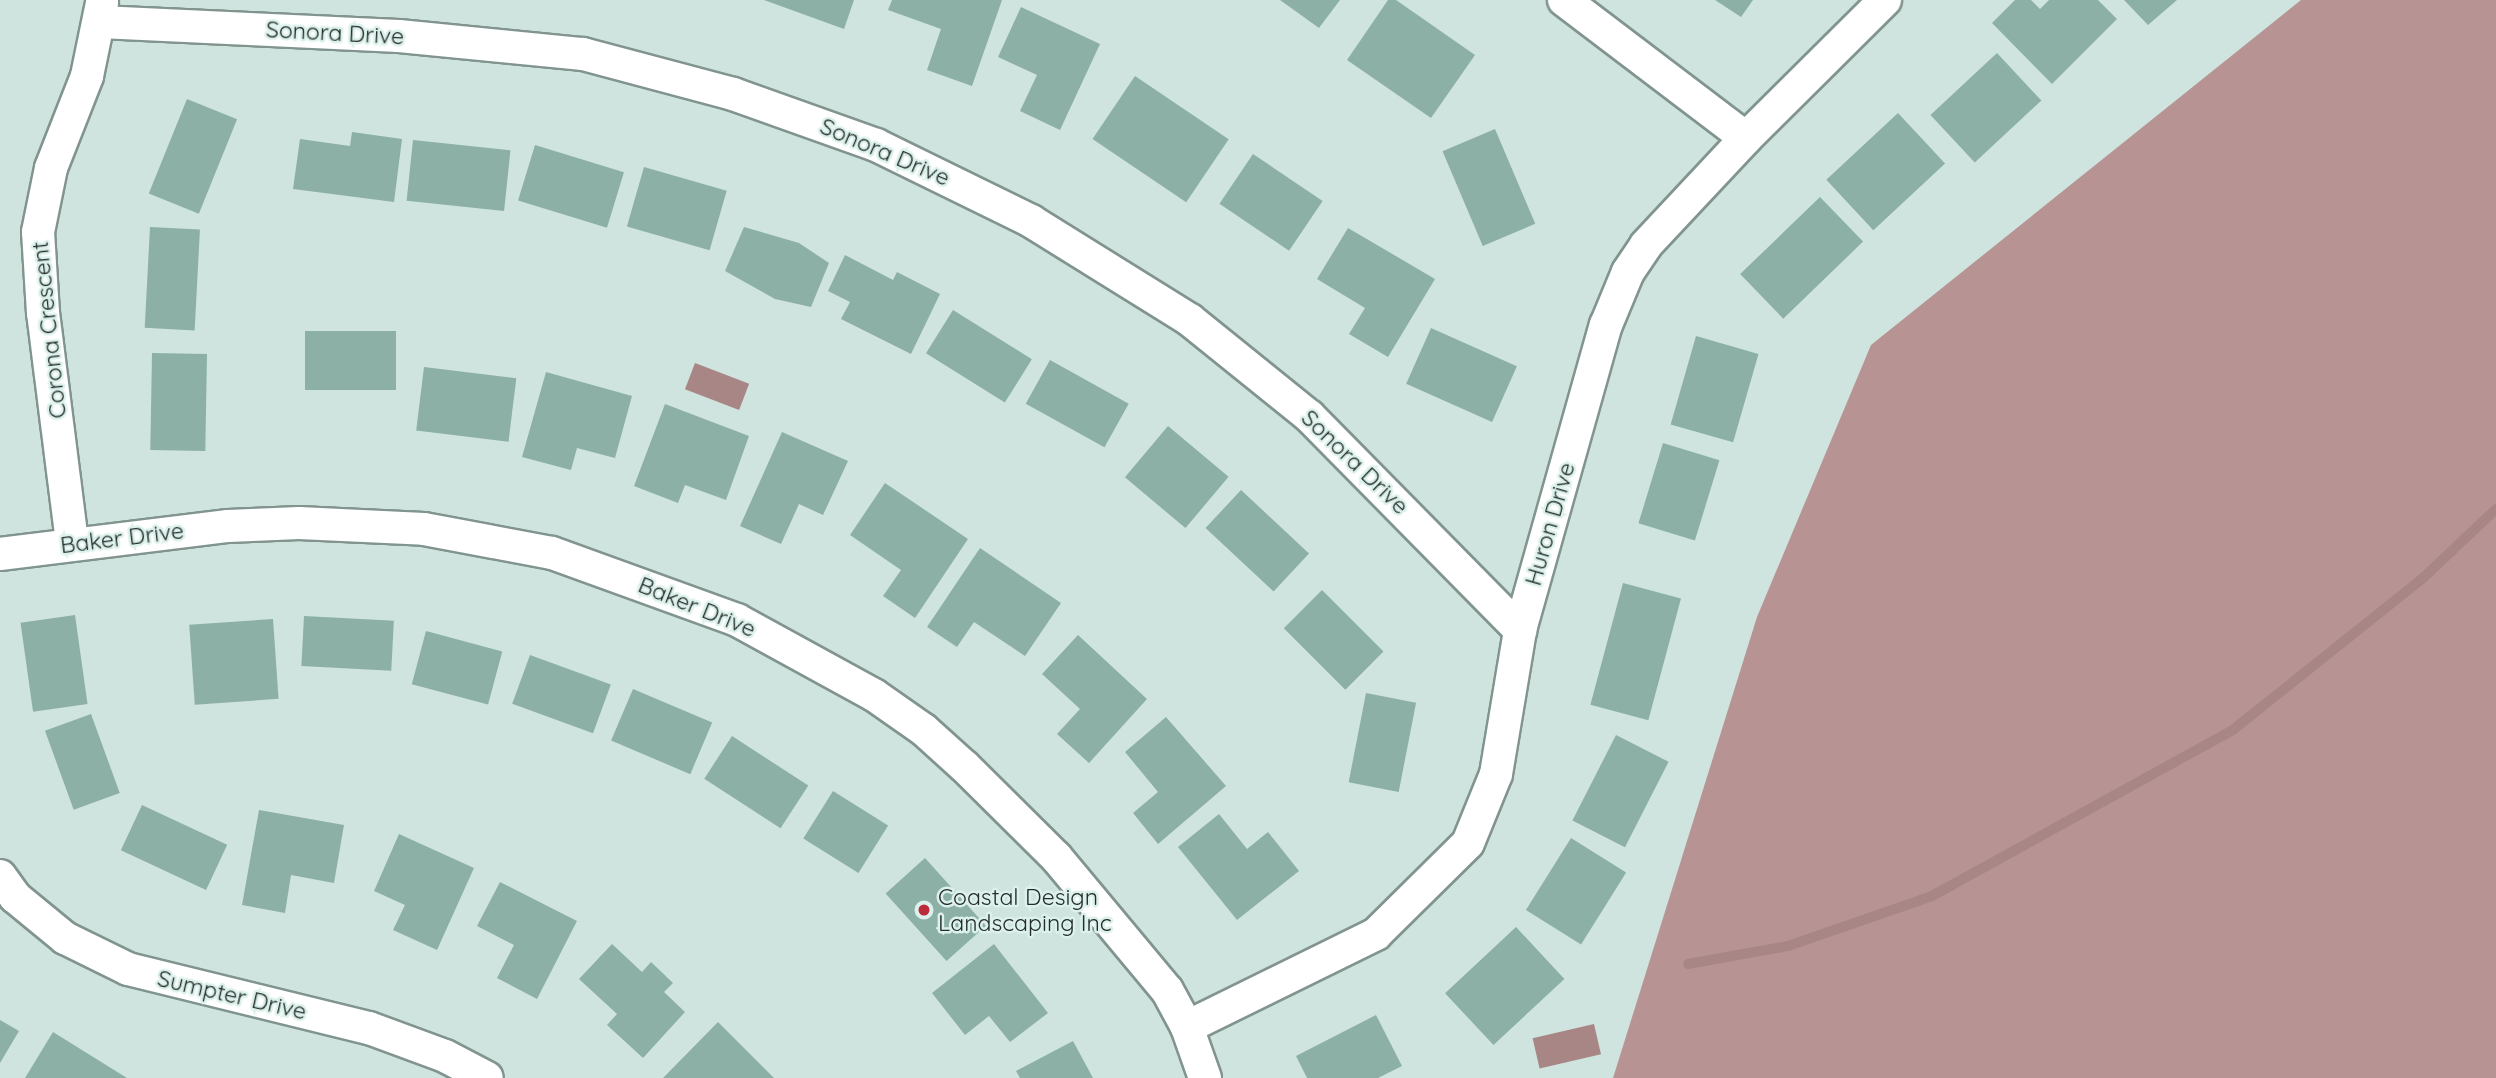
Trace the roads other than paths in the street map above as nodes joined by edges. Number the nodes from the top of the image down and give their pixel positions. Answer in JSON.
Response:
{"nodes":[{"id":1,"x":1564,"y":0,"type":"edge"},
{"id":2,"x":1885,"y":0,"type":"edge"},
{"id":3,"x":101,"y":11,"type":"edge"},
{"id":4,"x":1745,"y":138,"type":"junction"},
{"id":5,"x":72,"y":542,"type":"junction"},
{"id":6,"x":0,"y":554,"type":"edge"},
{"id":7,"x":1520,"y":630,"type":"junction"},
{"id":8,"x":0,"y":876,"type":"edge"},
{"id":9,"x":1187,"y":1027,"type":"junction"},
{"id":10,"x":487,"y":1078,"type":"edge"},
{"id":11,"x":1205,"y":1078,"type":"edge"}],
"edges":[{"from":1,"to":4,"type":"street"},
{"from":2,"to":4,"type":"street","name":"Huron Drive"},
{"from":3,"to":5,"type":"street","name":"Corona Crescent"},
{"from":3,"to":7,"type":"street","name":"Sonora Drive"},
{"from":4,"to":7,"type":"street","name":"Huron Drive"},
{"from":5,"to":6,"type":"street","name":"Baker Drive"},
{"from":5,"to":9,"type":"street","name":"Baker Drive"},
{"from":7,"to":9,"type":"street","name":"Huron Drive"},
{"from":8,"to":10,"type":"street","name":"Sumpter Drive"},
{"from":9,"to":11,"type":"street","name":"Baker Drive"}]}
